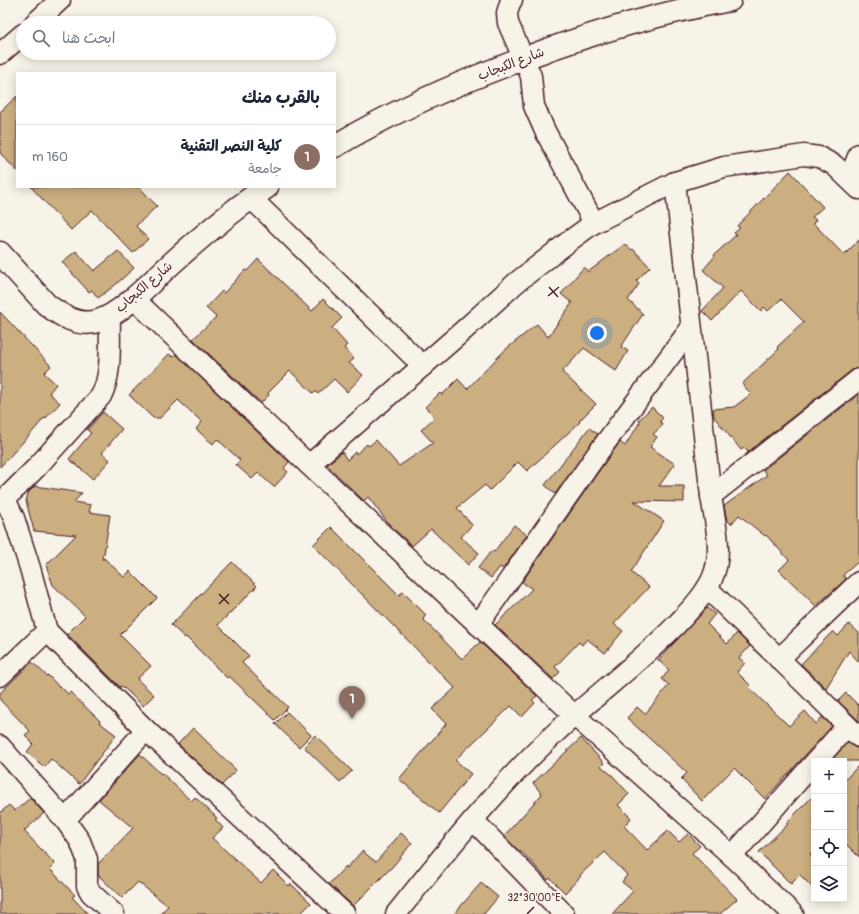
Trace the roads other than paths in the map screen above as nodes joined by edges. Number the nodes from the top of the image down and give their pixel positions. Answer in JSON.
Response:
{"nodes":[{"id":1,"x":60,"y":0,"type":"edge"},
{"id":2,"x":512,"y":0,"type":"edge"},
{"id":3,"x":730,"y":0,"type":"edge"},
{"id":4,"x":43,"y":16,"type":"edge"},
{"id":5,"x":16,"y":40,"type":"edge"},
{"id":6,"x":0,"y":54,"type":"edge"},
{"id":7,"x":524,"y":59,"type":"junction"},
{"id":8,"x":336,"y":145,"type":"edge"},
{"id":9,"x":859,"y":154,"type":"edge"},
{"id":10,"x":675,"y":182,"type":"junction"},
{"id":11,"x":854,"y":184,"type":"edge"},
{"id":12,"x":259,"y":192,"type":"edge"},
{"id":13,"x":594,"y":223,"type":"junction"},
{"id":14,"x":0,"y":253,"type":"edge"},
{"id":15,"x":133,"y":298,"type":"junction"},
{"id":16,"x":110,"y":315,"type":"junction"},
{"id":17,"x":691,"y":328,"type":"junction"},
{"id":18,"x":423,"y":366,"type":"junction"},
{"id":19,"x":859,"y":379,"type":"edge"},
{"id":20,"x":309,"y":465,"type":"junction"},
{"id":21,"x":711,"y":496,"type":"junction"},
{"id":22,"x":2,"y":497,"type":"edge"},
{"id":23,"x":857,"y":587,"type":"edge"},
{"id":24,"x":707,"y":588,"type":"junction"},
{"id":25,"x":478,"y":625,"type":"junction"},
{"id":26,"x":47,"y":630,"type":"junction"},
{"id":27,"x":779,"y":659,"type":"junction"},
{"id":28,"x":3,"y":666,"type":"edge"},
{"id":29,"x":574,"y":715,"type":"junction"},
{"id":30,"x":146,"y":730,"type":"junction"},
{"id":31,"x":853,"y":731,"type":"edge"},
{"id":32,"x":0,"y":746,"type":"edge"},
{"id":33,"x":820,"y":758,"type":"edge"},
{"id":34,"x":811,"y":767,"type":"edge"},
{"id":35,"x":65,"y":820,"type":"junction"},
{"id":36,"x":473,"y":820,"type":"junction"},
{"id":37,"x":732,"y":856,"type":"junction"},
{"id":38,"x":790,"y":913,"type":"edge"},
{"id":39,"x":114,"y":914,"type":"edge"},
{"id":40,"x":345,"y":914,"type":"edge"},
{"id":41,"x":396,"y":914,"type":"edge"},
{"id":42,"x":564,"y":914,"type":"edge"}],
"edges":[{"from":1,"to":4,"type":"street"},
{"from":2,"to":7,"type":"street"},
{"from":3,"to":7,"type":"main road","name":"شارع الكبجاب"},
{"from":5,"to":6,"type":"street"},
{"from":7,"to":8,"type":"main road","name":"شارع الكبجاب"},
{"from":7,"to":13,"type":"street"},
{"from":9,"to":11,"type":"street"},
{"from":10,"to":11,"type":"street"},
{"from":10,"to":13,"type":"street"},
{"from":10,"to":17,"type":"street"},
{"from":12,"to":15,"type":"main road","name":"شارع الكبجاب"},
{"from":12,"to":18,"type":"street"},
{"from":13,"to":18,"type":"street"},
{"from":14,"to":16,"type":"main road","name":"شارع الكبجاب"},
{"from":15,"to":16,"type":"main road","name":"شارع الكبجاب"},
{"from":15,"to":20,"type":"street"},
{"from":16,"to":22,"type":"street"},
{"from":17,"to":21,"type":"street"},
{"from":17,"to":25,"type":"street"},
{"from":18,"to":20,"type":"street"},
{"from":19,"to":21,"type":"street"},
{"from":20,"to":25,"type":"street"},
{"from":21,"to":24,"type":"street"},
{"from":22,"to":26,"type":"street"},
{"from":23,"to":27,"type":"street"},
{"from":24,"to":27,"type":"street"},
{"from":24,"to":29,"type":"street"},
{"from":25,"to":29,"type":"street"},
{"from":26,"to":28,"type":"street"},
{"from":26,"to":30,"type":"street"},
{"from":27,"to":31,"type":"street"},
{"from":29,"to":36,"type":"street"},
{"from":29,"to":37,"type":"street"},
{"from":30,"to":35,"type":"street"},
{"from":30,"to":40,"type":"street"},
{"from":31,"to":33,"type":"street"},
{"from":32,"to":35,"type":"street"},
{"from":34,"to":37,"type":"street"},
{"from":35,"to":39,"type":"street"},
{"from":36,"to":41,"type":"street"},
{"from":36,"to":42,"type":"street"},
{"from":37,"to":38,"type":"street"}]}
